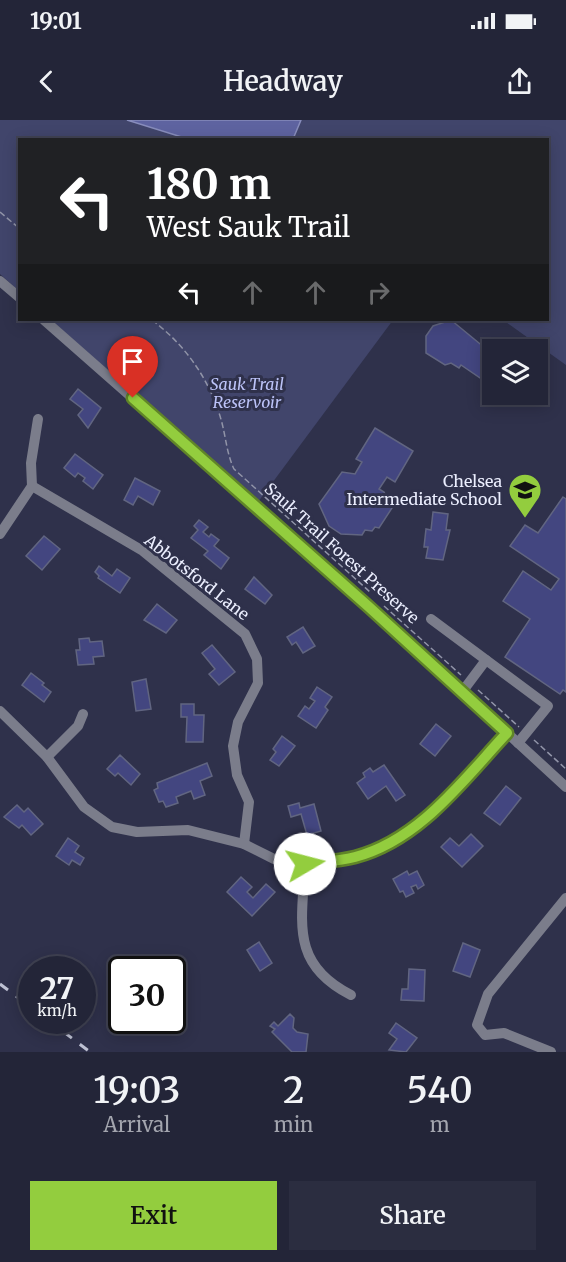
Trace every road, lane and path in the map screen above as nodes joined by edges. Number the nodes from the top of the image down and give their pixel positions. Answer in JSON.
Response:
{"nodes":[{"id":1,"x":0,"y":212,"type":"edge"},
{"id":2,"x":18,"y":227,"type":"edge"},
{"id":3,"x":0,"y":281,"type":"edge"},
{"id":4,"x":18,"y":296,"type":"edge"},
{"id":5,"x":45,"y":321,"type":"edge"},
{"id":6,"x":153,"y":321,"type":"edge"},
{"id":7,"x":38,"y":419,"type":"dead end"},
{"id":8,"x":32,"y":486,"type":"junction"},
{"id":9,"x":0,"y":534,"type":"edge"},
{"id":10,"x":376,"y":598,"type":"dead end"},
{"id":11,"x":385,"y":606,"type":"dead end"},
{"id":12,"x":431,"y":619,"type":"dead end"},
{"id":13,"x":486,"y":660,"type":"junction"},
{"id":14,"x":470,"y":682,"type":"junction"},
{"id":15,"x":462,"y":692,"type":"junction"},
{"id":16,"x":0,"y":711,"type":"edge"},
{"id":17,"x":83,"y":714,"type":"dead end"},
{"id":18,"x":507,"y":733,"type":"junction"},
{"id":19,"x":526,"y":734,"type":"junction"},
{"id":20,"x":518,"y":743,"type":"junction"},
{"id":21,"x":47,"y":757,"type":"junction"},
{"id":22,"x":566,"y":769,"type":"edge"},
{"id":23,"x":566,"y":787,"type":"edge"},
{"id":24,"x":244,"y":844,"type":"junction"},
{"id":25,"x":305,"y":864,"type":"junction"},
{"id":26,"x":566,"y":898,"type":"edge"},
{"id":27,"x":351,"y":995,"type":"dead end"},
{"id":28,"x":550,"y":1052,"type":"edge"}],
"edges":[{"from":1,"to":2,"type":"path"},
{"from":3,"to":4,"type":"street"},
{"from":5,"to":15,"type":"street"},
{"from":6,"to":10,"type":"path","name":"Sauk Trail Forest Preserve"},
{"from":7,"to":8,"type":"street"},
{"from":8,"to":9,"type":"street"},
{"from":8,"to":24,"type":"street","name":"Abbotsford Lane"},
{"from":11,"to":14,"type":"path","name":"Sauk Trail Forest Preserve"},
{"from":12,"to":13,"type":"street"},
{"from":13,"to":14,"type":"street"},
{"from":13,"to":19,"type":"street"},
{"from":14,"to":15,"type":"street"},
{"from":14,"to":19,"type":"path","name":"Sauk Trail Forest Preserve"},
{"from":15,"to":18,"type":"street"},
{"from":16,"to":21,"type":"street"},
{"from":17,"to":21,"type":"street"},
{"from":18,"to":20,"type":"street"},
{"from":18,"to":25,"type":"street"},
{"from":19,"to":20,"type":"street"},
{"from":19,"to":22,"type":"path","name":"Sauk Trail Forest Preserve"},
{"from":20,"to":23,"type":"street"},
{"from":21,"to":24,"type":"street"},
{"from":24,"to":25,"type":"street"},
{"from":25,"to":27,"type":"street"},
{"from":26,"to":28,"type":"street"}]}
